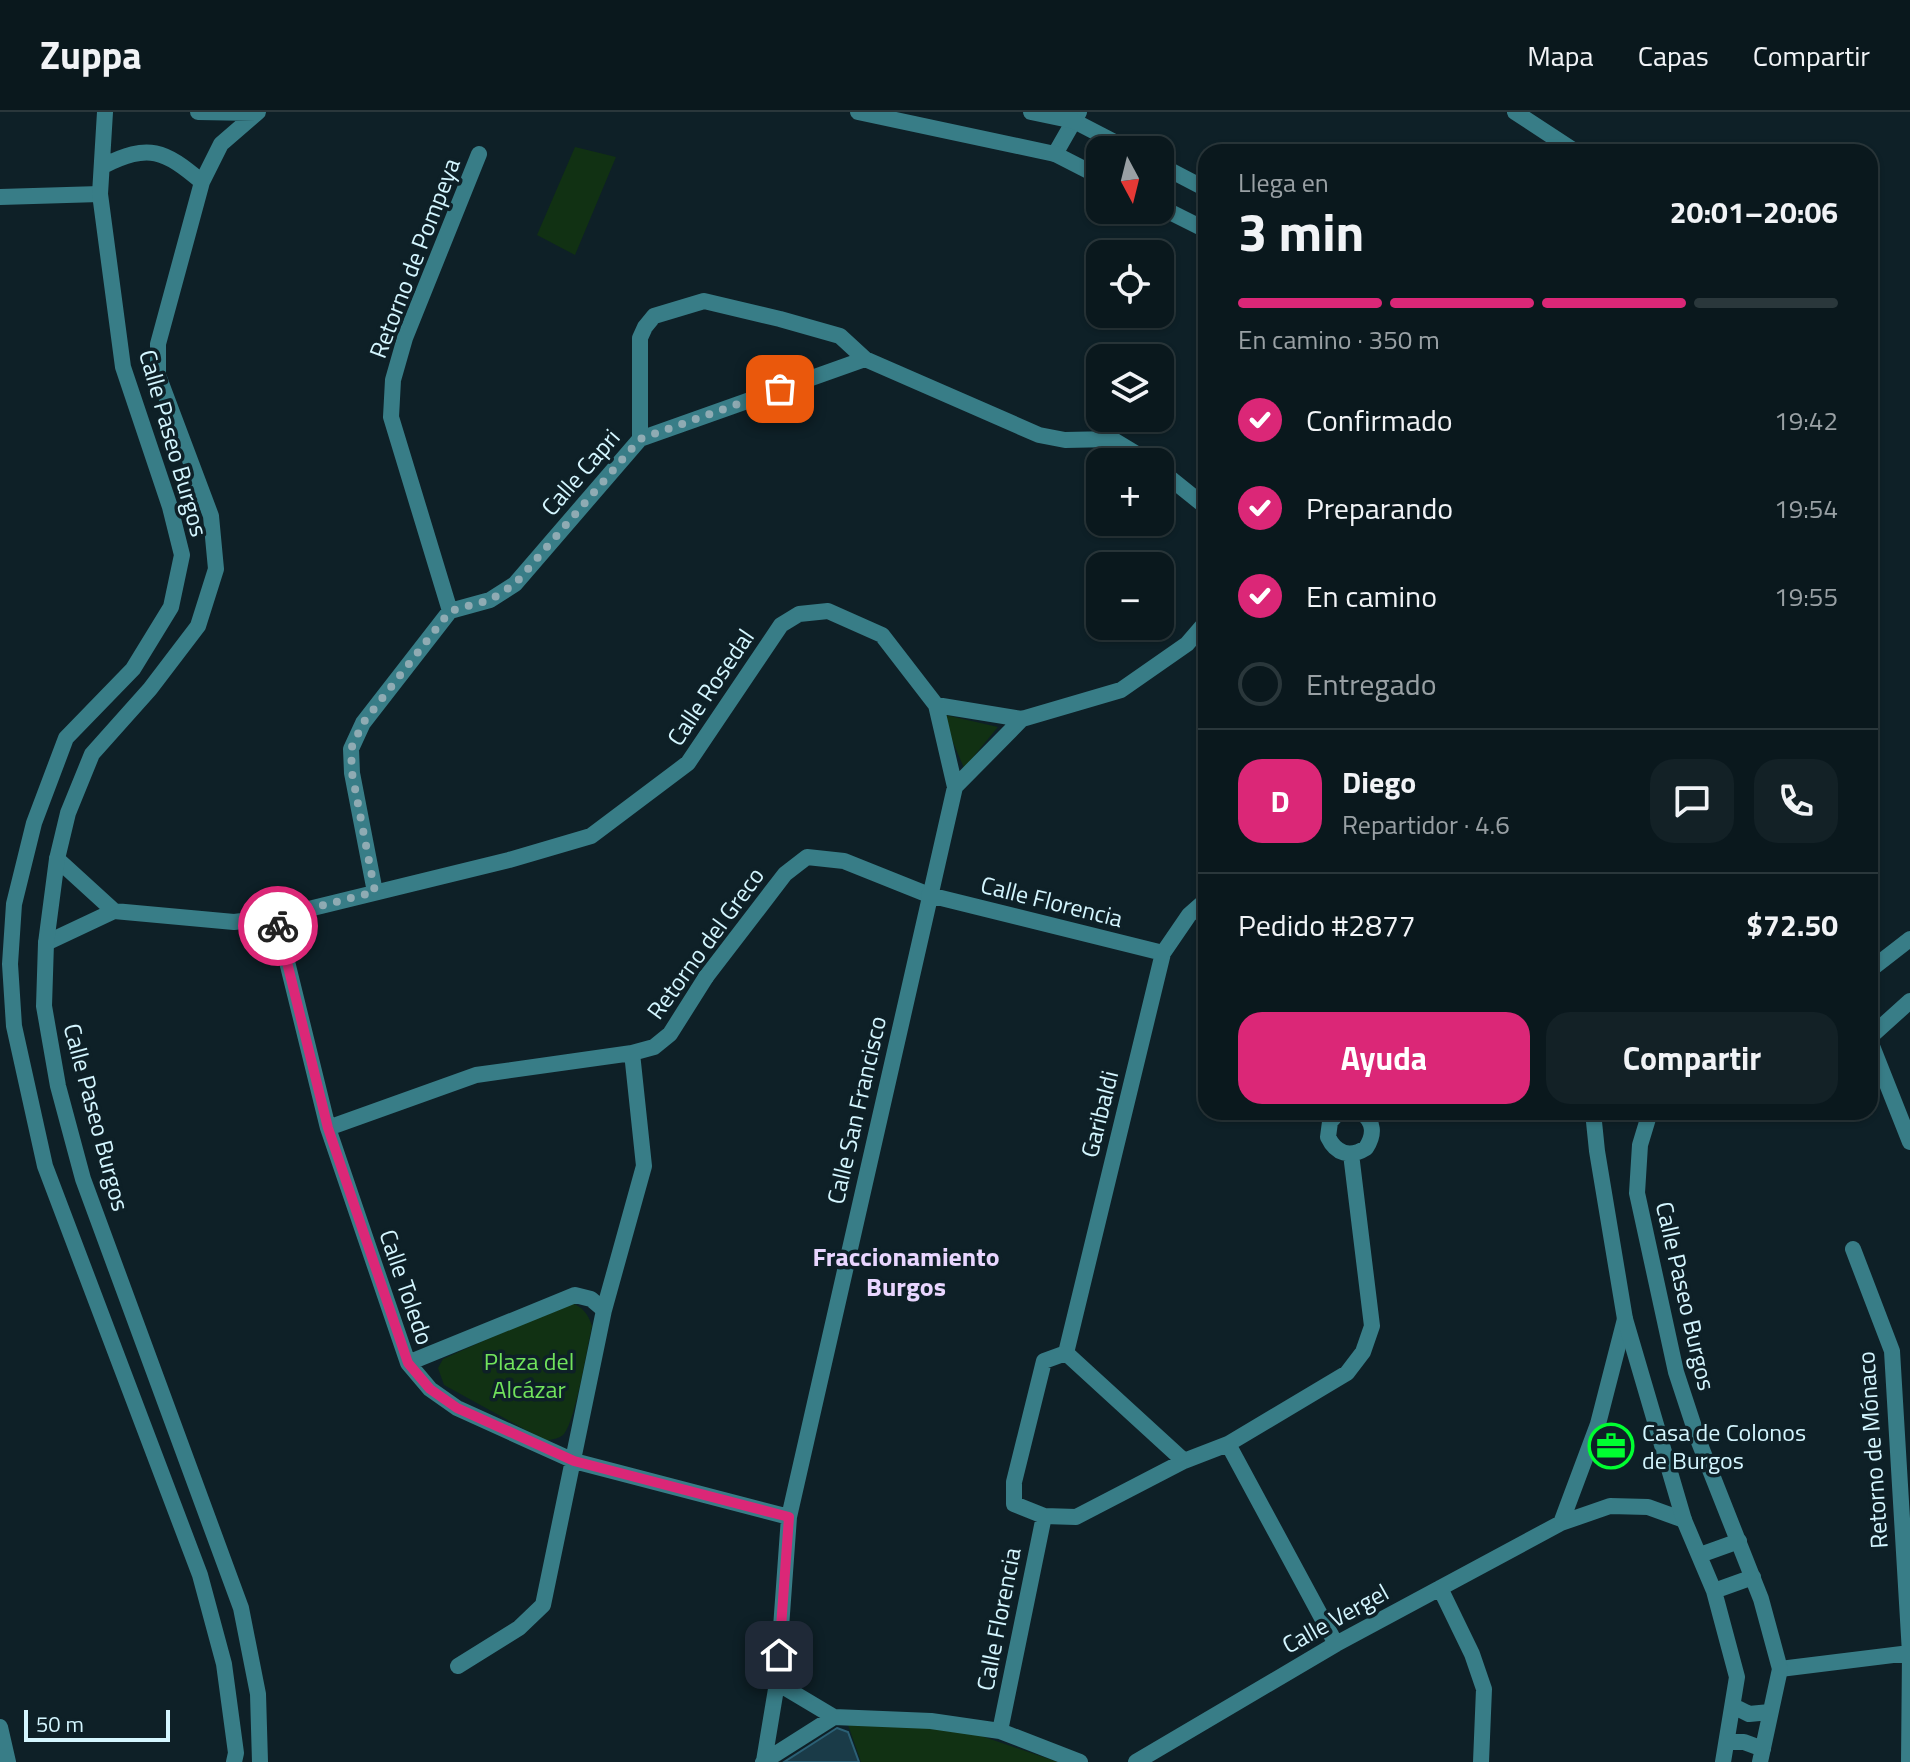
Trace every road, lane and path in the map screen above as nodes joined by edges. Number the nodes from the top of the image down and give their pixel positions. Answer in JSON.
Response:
{"nodes":[{"id":1,"x":105,"y":112,"type":"edge"},
{"id":2,"x":198,"y":112,"type":"edge"},
{"id":3,"x":257,"y":112,"type":"edge"},
{"id":4,"x":858,"y":112,"type":"edge"},
{"id":5,"x":1031,"y":112,"type":"edge"},
{"id":6,"x":1515,"y":112,"type":"edge"},
{"id":7,"x":1076,"y":117,"type":"edge"},
{"id":8,"x":1107,"y":136,"type":"edge"},
{"id":9,"x":1564,"y":144,"type":"edge"},
{"id":10,"x":479,"y":154,"type":"dead end"},
{"id":11,"x":1055,"y":154,"type":"junction"},
{"id":12,"x":103,"y":166,"type":"junction"},
{"id":13,"x":1086,"y":170,"type":"edge"},
{"id":14,"x":1174,"y":172,"type":"edge"},
{"id":15,"x":202,"y":182,"type":"junction"},
{"id":16,"x":1198,"y":185,"type":"edge"},
{"id":17,"x":100,"y":194,"type":"junction"},
{"id":18,"x":0,"y":197,"type":"edge"},
{"id":19,"x":1174,"y":214,"type":"edge"},
{"id":20,"x":1198,"y":226,"type":"edge"},
{"id":21,"x":865,"y":359,"type":"junction"},
{"id":22,"x":640,"y":439,"type":"junction"},
{"id":23,"x":1127,"y":448,"type":"edge"},
{"id":24,"x":1174,"y":481,"type":"edge"},
{"id":25,"x":1198,"y":501,"type":"edge"},
{"id":26,"x":450,"y":611,"type":"junction"},
{"id":27,"x":1198,"y":631,"type":"edge"},
{"id":28,"x":936,"y":705,"type":"junction"},
{"id":29,"x":1022,"y":719,"type":"junction"},
{"id":30,"x":66,"y":738,"type":"junction"},
{"id":31,"x":92,"y":754,"type":"junction"},
{"id":32,"x":955,"y":787,"type":"junction"},
{"id":33,"x":57,"y":859,"type":"junction"},
{"id":34,"x":375,"y":892,"type":"junction"},
{"id":35,"x":929,"y":895,"type":"junction"},
{"id":36,"x":1198,"y":907,"type":"edge"},
{"id":37,"x":114,"y":911,"type":"junction"},
{"id":38,"x":276,"y":917,"type":"junction"},
{"id":39,"x":1910,"y":939,"type":"edge"},
{"id":40,"x":46,"y":943,"type":"junction"},
{"id":41,"x":1163,"y":953,"type":"junction"},
{"id":42,"x":1878,"y":964,"type":"edge"},
{"id":43,"x":1910,"y":1001,"type":"edge"},
{"id":44,"x":1878,"y":1031,"type":"edge"},
{"id":45,"x":632,"y":1053,"type":"junction"},
{"id":46,"x":1878,"y":1060,"type":"edge"},
{"id":47,"x":1332,"y":1120,"type":"edge"},
{"id":48,"x":1369,"y":1120,"type":"edge"},
{"id":49,"x":1594,"y":1120,"type":"edge"},
{"id":50,"x":1648,"y":1120,"type":"edge"},
{"id":51,"x":328,"y":1128,"type":"junction"},
{"id":52,"x":1910,"y":1142,"type":"edge"},
{"id":53,"x":1351,"y":1154,"type":"junction"},
{"id":54,"x":1853,"y":1249,"type":"dead end"},
{"id":55,"x":604,"y":1310,"type":"junction"},
{"id":56,"x":1625,"y":1319,"type":"junction"},
{"id":57,"x":1066,"y":1353,"type":"junction"},
{"id":58,"x":408,"y":1363,"type":"junction"},
{"id":59,"x":168,"y":1410,"type":"junction"},
{"id":60,"x":140,"y":1417,"type":"junction"},
{"id":61,"x":1228,"y":1444,"type":"junction"},
{"id":62,"x":185,"y":1456,"type":"junction"},
{"id":63,"x":574,"y":1461,"type":"junction"},
{"id":64,"x":1184,"y":1461,"type":"junction"},
{"id":65,"x":157,"y":1463,"type":"junction"},
{"id":66,"x":1044,"y":1516,"type":"junction"},
{"id":67,"x":789,"y":1517,"type":"junction"},
{"id":68,"x":1684,"y":1520,"type":"junction"},
{"id":69,"x":1561,"y":1523,"type":"junction"},
{"id":70,"x":1739,"y":1541,"type":"junction"},
{"id":71,"x":1700,"y":1555,"type":"junction"},
{"id":72,"x":1753,"y":1577,"type":"junction"},
{"id":73,"x":1440,"y":1588,"type":"junction"},
{"id":74,"x":1714,"y":1591,"type":"junction"},
{"id":75,"x":1336,"y":1644,"type":"junction"},
{"id":76,"x":1910,"y":1653,"type":"edge"},
{"id":77,"x":458,"y":1666,"type":"dead end"},
{"id":78,"x":1780,"y":1669,"type":"junction"},
{"id":79,"x":777,"y":1683,"type":"junction"},
{"id":80,"x":1733,"y":1706,"type":"junction"},
{"id":81,"x":1770,"y":1712,"type":"junction"},
{"id":82,"x":834,"y":1717,"type":"junction"},
{"id":83,"x":0,"y":1727,"type":"edge"},
{"id":84,"x":1000,"y":1731,"type":"junction"},
{"id":85,"x":1728,"y":1742,"type":"junction"},
{"id":86,"x":1761,"y":1756,"type":"edge"},
{"id":87,"x":8,"y":1762,"type":"edge"},
{"id":88,"x":234,"y":1762,"type":"edge"},
{"id":89,"x":260,"y":1762,"type":"edge"},
{"id":90,"x":764,"y":1762,"type":"edge"},
{"id":91,"x":1080,"y":1762,"type":"edge"},
{"id":92,"x":1136,"y":1762,"type":"edge"},
{"id":93,"x":1481,"y":1762,"type":"edge"},
{"id":94,"x":1723,"y":1762,"type":"edge"},
{"id":95,"x":1909,"y":1762,"type":"edge"}],
"edges":[{"from":1,"to":12,"type":"street","name":"Calle Paseo Burgos"},
{"from":2,"to":3,"type":"street"},
{"from":3,"to":15,"type":"street","name":"Calle Paseo Burgos"},
{"from":4,"to":11,"type":"street"},
{"from":5,"to":7,"type":"street"},
{"from":6,"to":9,"type":"street"},
{"from":7,"to":8,"type":"street"},
{"from":7,"to":11,"type":"street"},
{"from":10,"to":26,"type":"street","name":"Retorno de Pompeya"},
{"from":11,"to":13,"type":"street"},
{"from":12,"to":15,"type":"street"},
{"from":12,"to":17,"type":"street","name":"Calle Paseo Burgos"},
{"from":14,"to":16,"type":"street"},
{"from":15,"to":31,"type":"street","name":"Calle Paseo Burgos"},
{"from":17,"to":18,"type":"street"},
{"from":17,"to":30,"type":"street","name":"Calle Paseo Burgos"},
{"from":19,"to":20,"type":"street"},
{"from":21,"to":22,"type":"street","name":"Calle Capri"},
{"from":21,"to":22,"type":"street"},
{"from":21,"to":23,"type":"street"},
{"from":22,"to":26,"type":"street","name":"Calle Capri"},
{"from":24,"to":25,"type":"street"},
{"from":26,"to":34,"type":"street"},
{"from":27,"to":29,"type":"street"},
{"from":28,"to":29,"type":"street"},
{"from":28,"to":32,"type":"street","name":"Calle San Francisco"},
{"from":28,"to":34,"type":"street","name":"Calle Rosedal"},
{"from":29,"to":32,"type":"street"},
{"from":30,"to":31,"type":"street"},
{"from":30,"to":60,"type":"street","name":"Calle Paseo Burgos"},
{"from":31,"to":33,"type":"street","name":"Calle Paseo Burgos"},
{"from":32,"to":35,"type":"street","name":"Calle San Francisco"},
{"from":33,"to":37,"type":"street"},
{"from":33,"to":40,"type":"street","name":"Calle Paseo Burgos"},
{"from":34,"to":38,"type":"street","name":"Calle Rosedal"},
{"from":35,"to":41,"type":"street","name":"Calle Florencia"},
{"from":35,"to":45,"type":"street","name":"Retorno del Greco"},
{"from":35,"to":67,"type":"street","name":"Calle San Francisco"},
{"from":36,"to":41,"type":"street","name":"Garibaldi"},
{"from":37,"to":38,"type":"street","name":"Calle Rosedal"},
{"from":37,"to":40,"type":"street"},
{"from":38,"to":51,"type":"street","name":"Calle Toledo"},
{"from":39,"to":42,"type":"street"},
{"from":40,"to":59,"type":"street","name":"Calle Paseo Burgos"},
{"from":41,"to":57,"type":"street","name":"Garibaldi"},
{"from":43,"to":44,"type":"street"},
{"from":45,"to":51,"type":"street","name":"Retorno del Greco"},
{"from":45,"to":55,"type":"street"},
{"from":46,"to":52,"type":"street"},
{"from":47,"to":53,"type":"street"},
{"from":48,"to":53,"type":"street"},
{"from":49,"to":56,"type":"street"},
{"from":50,"to":70,"type":"street","name":"Calle Paseo Burgos"},
{"from":51,"to":58,"type":"street","name":"Calle Toledo"},
{"from":53,"to":61,"type":"street"},
{"from":54,"to":76,"type":"street","name":"Retorno de Mónaco"},
{"from":55,"to":58,"type":"street"},
{"from":55,"to":63,"type":"street"},
{"from":56,"to":68,"type":"street"},
{"from":56,"to":69,"type":"street"},
{"from":57,"to":64,"type":"street"},
{"from":57,"to":66,"type":"street"},
{"from":58,"to":63,"type":"street","name":"Calle Toledo"},
{"from":59,"to":60,"type":"street"},
{"from":59,"to":62,"type":"street","name":"Calle Paseo Burgos"},
{"from":60,"to":65,"type":"street","name":"Calle Paseo Burgos"},
{"from":61,"to":64,"type":"street"},
{"from":61,"to":75,"type":"street"},
{"from":62,"to":65,"type":"street"},
{"from":62,"to":89,"type":"street","name":"Calle Paseo Burgos"},
{"from":63,"to":67,"type":"street","name":"Calle Toledo"},
{"from":63,"to":77,"type":"street"},
{"from":64,"to":66,"type":"street"},
{"from":65,"to":88,"type":"street","name":"Calle Paseo Burgos"},
{"from":66,"to":84,"type":"street","name":"Calle Florencia"},
{"from":67,"to":79,"type":"street","name":"Calle San Francisco"},
{"from":68,"to":69,"type":"street","name":"Calle Vergel"},
{"from":68,"to":71,"type":"street"},
{"from":69,"to":73,"type":"street","name":"Calle Vergel"},
{"from":70,"to":71,"type":"street"},
{"from":70,"to":72,"type":"street","name":"Calle Paseo Burgos"},
{"from":71,"to":74,"type":"street"},
{"from":72,"to":74,"type":"street"},
{"from":72,"to":78,"type":"street","name":"Calle Paseo Burgos"},
{"from":73,"to":75,"type":"street","name":"Calle Vergel"},
{"from":73,"to":93,"type":"street"},
{"from":74,"to":80,"type":"street"},
{"from":75,"to":92,"type":"street","name":"Calle Vergel"},
{"from":76,"to":78,"type":"street"},
{"from":76,"to":95,"type":"street","name":"Retorno de Mónaco"},
{"from":78,"to":81,"type":"street","name":"Calle Paseo Burgos"},
{"from":79,"to":82,"type":"street"},
{"from":79,"to":90,"type":"street","name":"Calle San Francisco"},
{"from":80,"to":81,"type":"street"},
{"from":80,"to":85,"type":"street"},
{"from":81,"to":86,"type":"street","name":"Calle Paseo Burgos"},
{"from":82,"to":84,"type":"street"},
{"from":82,"to":90,"type":"street"},
{"from":83,"to":87,"type":"street"},
{"from":84,"to":91,"type":"street"},
{"from":85,"to":86,"type":"street"},
{"from":85,"to":94,"type":"street"}]}
